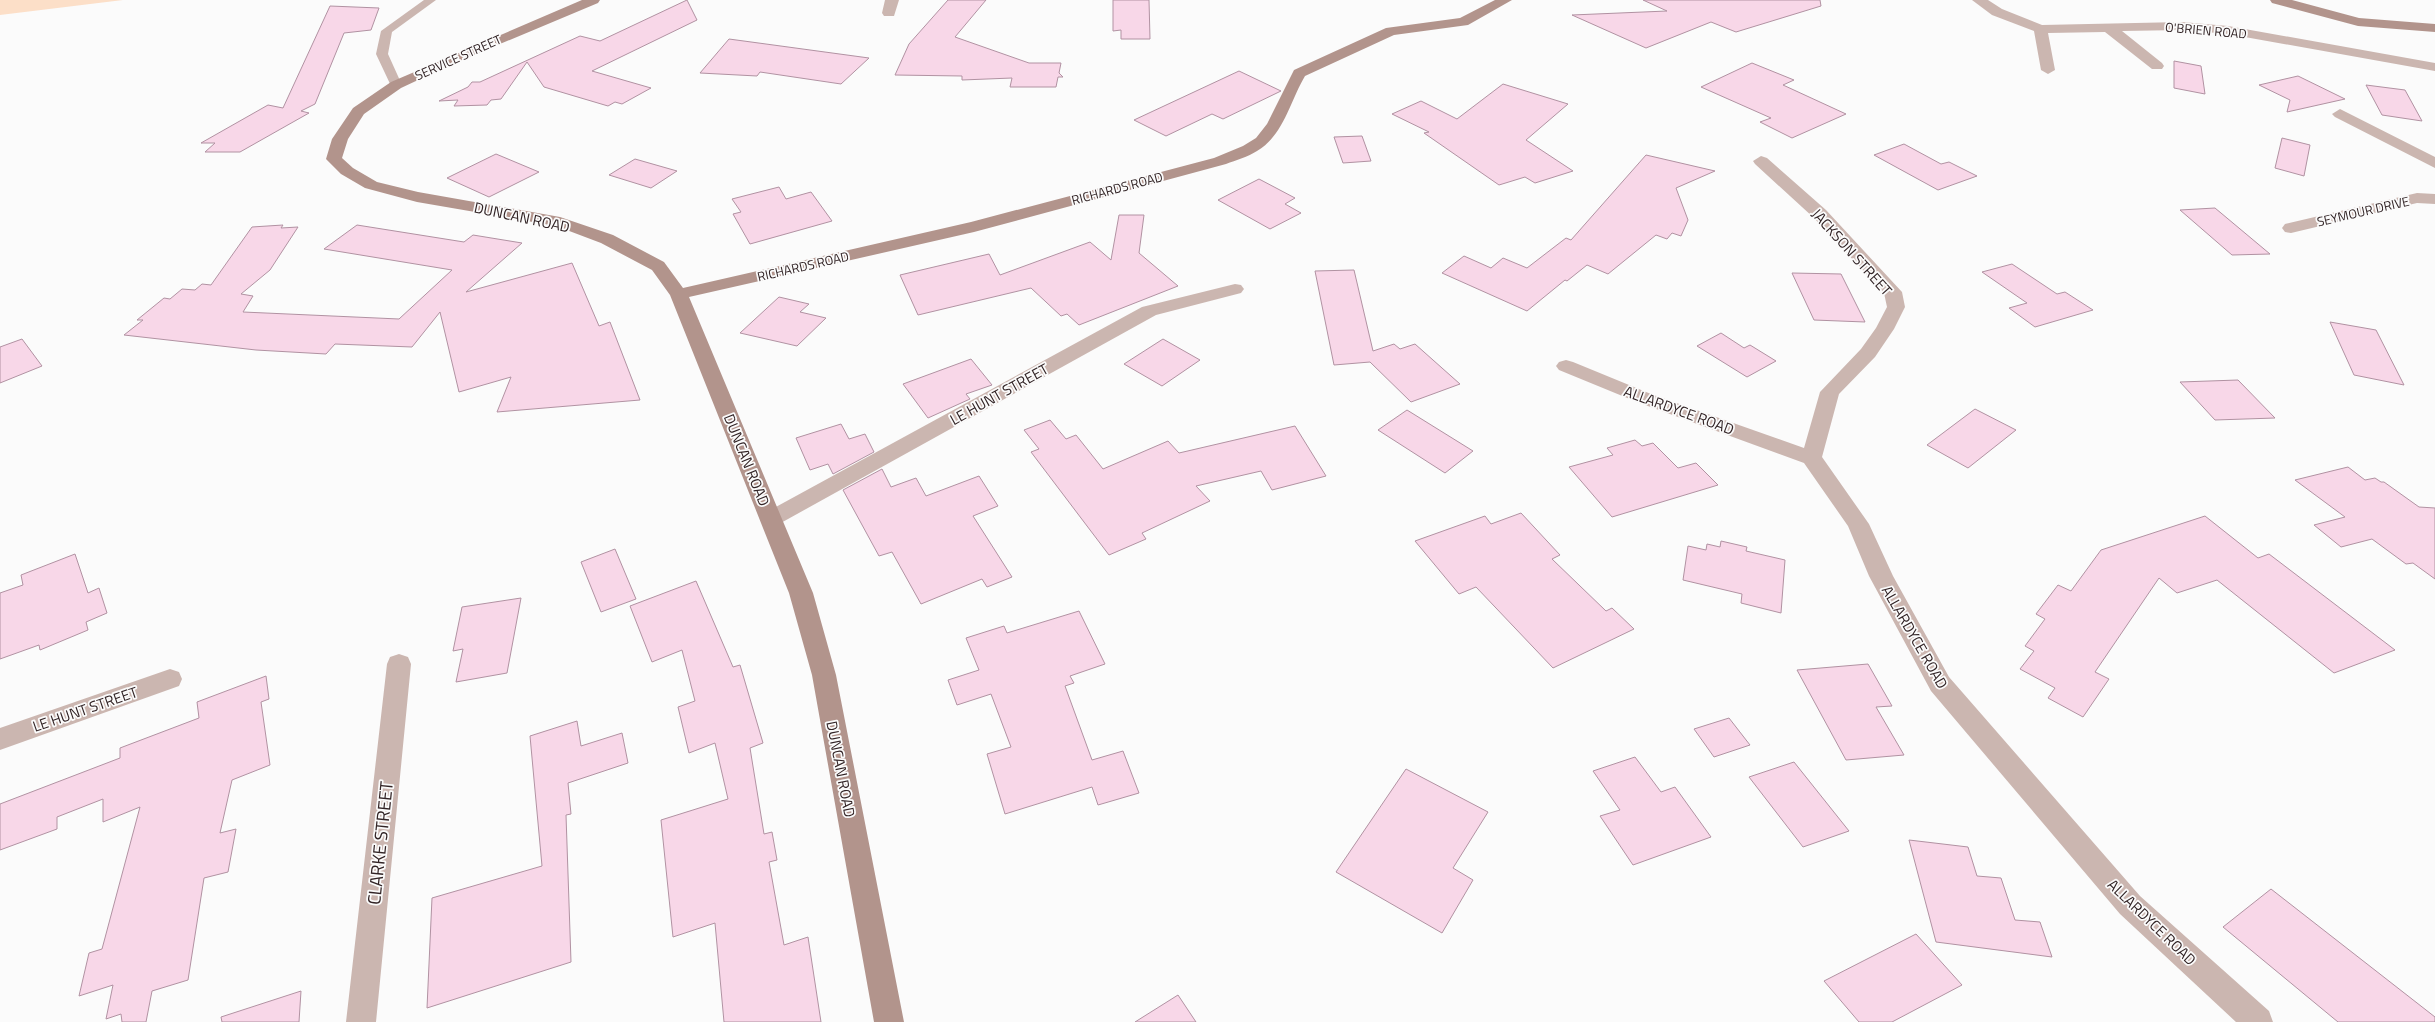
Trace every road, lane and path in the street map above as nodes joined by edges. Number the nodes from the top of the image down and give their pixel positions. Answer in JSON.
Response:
{"nodes":[{"id":1,"x":431,"y":0,"type":"edge"},
{"id":2,"x":593,"y":0,"type":"edge"},
{"id":3,"x":892,"y":0,"type":"edge"},
{"id":4,"x":1505,"y":0,"type":"edge"},
{"id":5,"x":1979,"y":0,"type":"edge"},
{"id":6,"x":2277,"y":0,"type":"edge"},
{"id":7,"x":889,"y":13,"type":"dead end"},
{"id":8,"x":2108,"y":28,"type":"junction"},
{"id":9,"x":2435,"y":28,"type":"edge"},
{"id":10,"x":2040,"y":29,"type":"junction"},
{"id":11,"x":2157,"y":66,"type":"dead end"},
{"id":12,"x":2435,"y":67,"type":"edge"},
{"id":13,"x":2048,"y":70,"type":"dead end"},
{"id":14,"x":396,"y":85,"type":"junction"},
{"id":15,"x":2340,"y":114,"type":"dead end"},
{"id":16,"x":340,"y":139,"type":"joint"},
{"id":17,"x":1761,"y":161,"type":"dead end"},
{"id":18,"x":2435,"y":163,"type":"edge"},
{"id":19,"x":2435,"y":199,"type":"edge"},
{"id":20,"x":2291,"y":228,"type":"dead end"},
{"id":21,"x":1235,"y":289,"type":"dead end"},
{"id":22,"x":679,"y":294,"type":"junction"},
{"id":23,"x":1566,"y":366,"type":"dead end"},
{"id":24,"x":1811,"y":458,"type":"junction"},
{"id":25,"x":771,"y":519,"type":"junction"},
{"id":26,"x":399,"y":664,"type":"dead end"},
{"id":27,"x":170,"y":679,"type":"dead end"},
{"id":28,"x":0,"y":739,"type":"edge"},
{"id":29,"x":361,"y":1022,"type":"edge"},
{"id":30,"x":888,"y":1022,"type":"edge"},
{"id":31,"x":2258,"y":1022,"type":"edge"}],
"edges":[{"from":1,"to":14,"type":"lane"},
{"from":2,"to":14,"type":"main road","name":"SERVICE STREET"},
{"from":3,"to":7,"type":"street"},
{"from":4,"to":22,"type":"main road","name":"RICHARDS ROAD"},
{"from":5,"to":10,"type":"street"},
{"from":6,"to":9,"type":"main road"},
{"from":8,"to":10,"type":"street","name":"O'BRIEN ROAD"},
{"from":8,"to":11,"type":"street"},
{"from":8,"to":12,"type":"street","name":"O'BRIEN ROAD"},
{"from":10,"to":13,"type":"street"},
{"from":14,"to":16,"type":"main road","name":"SERVICE STREET"},
{"from":15,"to":18,"type":"street"},
{"from":16,"to":22,"type":"main road","name":"DUNCAN ROAD"},
{"from":17,"to":24,"type":"street","name":"JACKSON STREET"},
{"from":19,"to":20,"type":"street","name":"SEYMOUR DRIVE"},
{"from":21,"to":25,"type":"street","name":"LE HUNT STREET"},
{"from":22,"to":25,"type":"main road","name":"DUNCAN ROAD"},
{"from":23,"to":24,"type":"street","name":"ALLARDYCE ROAD"},
{"from":24,"to":31,"type":"street","name":"ALLARDYCE ROAD"},
{"from":25,"to":30,"type":"main road","name":"DUNCAN ROAD"},
{"from":26,"to":29,"type":"street","name":"CLARKE STREET"},
{"from":27,"to":28,"type":"street","name":"LE HUNT STREET"}]}
